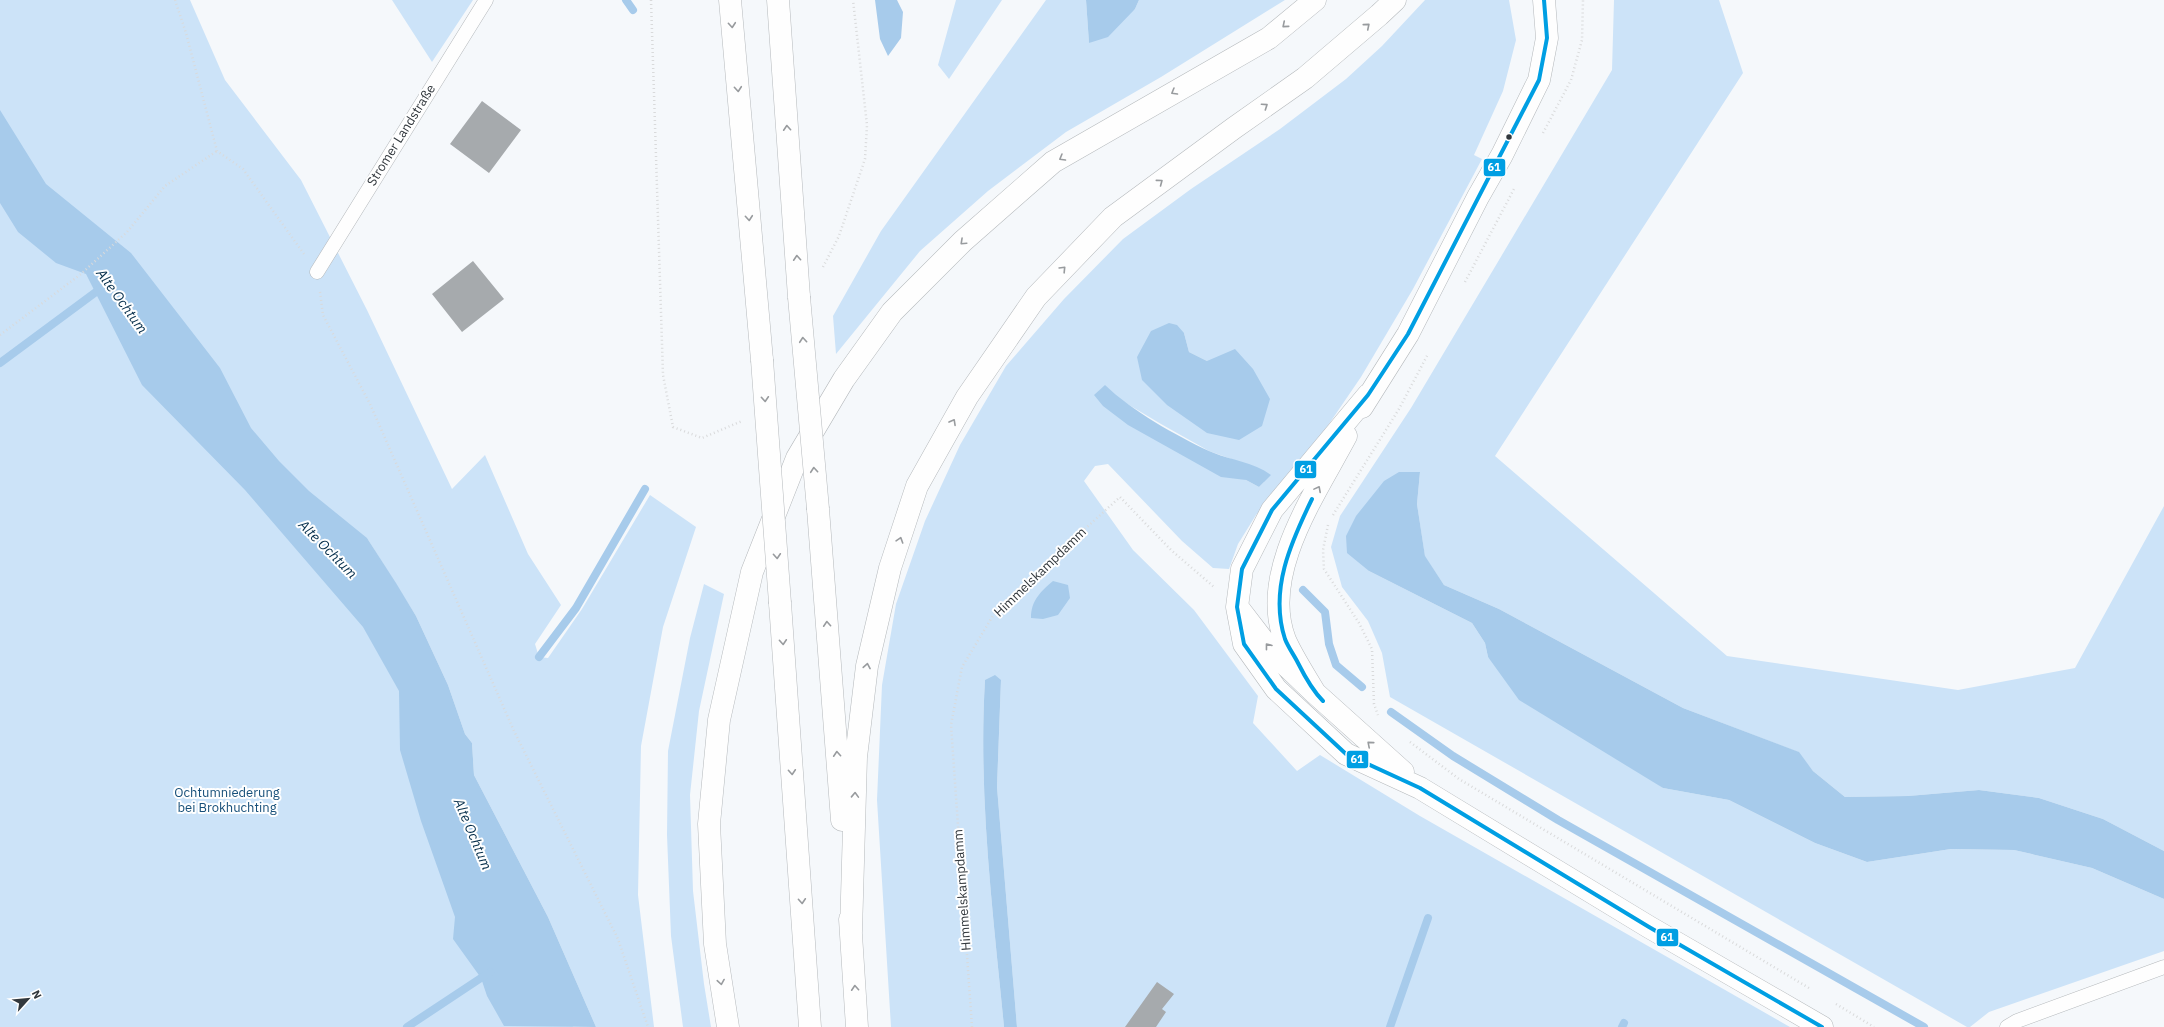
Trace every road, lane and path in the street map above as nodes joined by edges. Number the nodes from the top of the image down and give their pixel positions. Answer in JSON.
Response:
{"nodes":[{"id":1,"x":175,"y":0,"type":"edge"},
{"id":2,"x":486,"y":0,"type":"edge"},
{"id":3,"x":651,"y":0,"type":"edge"},
{"id":4,"x":730,"y":0,"type":"edge"},
{"id":5,"x":778,"y":0,"type":"edge"},
{"id":6,"x":853,"y":0,"type":"edge"},
{"id":7,"x":1315,"y":0,"type":"edge"},
{"id":8,"x":1395,"y":0,"type":"edge"},
{"id":9,"x":1544,"y":0,"type":"edge"},
{"id":10,"x":1583,"y":0,"type":"edge"},
{"id":11,"x":1542,"y":136,"type":"dead end"},
{"id":12,"x":217,"y":151,"type":"junction"},
{"id":13,"x":1516,"y":185,"type":"dead end"},
{"id":14,"x":826,"y":260,"type":"dead end"},
{"id":15,"x":317,"y":272,"type":"junction"},
{"id":16,"x":1465,"y":283,"type":"dead end"},
{"id":17,"x":0,"y":335,"type":"edge"},
{"id":18,"x":1428,"y":353,"type":"dead end"},
{"id":19,"x":1368,"y":395,"type":"junction"},
{"id":20,"x":718,"y":432,"type":"dead end"},
{"id":21,"x":1332,"y":517,"type":"dead end"},
{"id":22,"x":1328,"y":523,"type":"dead end"},
{"id":23,"x":1237,"y":607,"type":"junction"},
{"id":24,"x":1315,"y":693,"type":"junction"},
{"id":25,"x":1380,"y":719,"type":"dead end"},
{"id":26,"x":1404,"y":738,"type":"dead end"},
{"id":27,"x":1420,"y":788,"type":"junction"},
{"id":28,"x":851,"y":932,"type":"junction"},
{"id":29,"x":2164,"y":967,"type":"edge"},
{"id":30,"x":1813,"y":990,"type":"dead end"},
{"id":31,"x":1834,"y":1003,"type":"dead end"},
{"id":32,"x":648,"y":1027,"type":"edge"},
{"id":33,"x":728,"y":1027,"type":"edge"},
{"id":34,"x":810,"y":1027,"type":"edge"},
{"id":35,"x":857,"y":1027,"type":"edge"},
{"id":36,"x":972,"y":1027,"type":"edge"},
{"id":37,"x":1822,"y":1027,"type":"edge"},
{"id":38,"x":1874,"y":1027,"type":"edge"},
{"id":39,"x":2008,"y":1027,"type":"edge"}],
"edges":[{"from":1,"to":12,"type":"path"},
{"from":2,"to":15,"type":"lane","name":"Stromer Landstraße"},
{"from":3,"to":20,"type":"path"},
{"from":4,"to":34,"type":"main road","one_way":true,"bridge":true},
{"from":28,"to":5,"type":"main road","one_way":true,"bridge":true},
{"from":6,"to":14,"type":"path"},
{"from":7,"to":33,"type":"main road","one_way":true},
{"from":28,"to":8,"type":"main road","one_way":true},
{"from":9,"to":19,"type":"main road"},
{"from":10,"to":11,"type":"path"},
{"from":12,"to":15,"type":"path"},
{"from":12,"to":17,"type":"path"},
{"from":13,"to":16,"type":"path"},
{"from":15,"to":32,"type":"path"},
{"from":18,"to":21,"type":"path"},
{"from":19,"to":23,"type":"main road"},
{"from":24,"to":19,"type":"main road","one_way":true},
{"from":22,"to":25,"type":"path"},
{"from":24,"to":23,"type":"main road","one_way":true},
{"from":23,"to":27,"type":"main road"},
{"from":23,"to":36,"type":"path","name":"Himmelskampdamm"},
{"from":27,"to":24,"type":"main road","one_way":true},
{"from":26,"to":30,"type":"path"},
{"from":27,"to":37,"type":"main road"},
{"from":35,"to":28,"type":"main road","one_way":true},
{"from":29,"to":39,"type":"lane"},
{"from":31,"to":38,"type":"path"}]}
